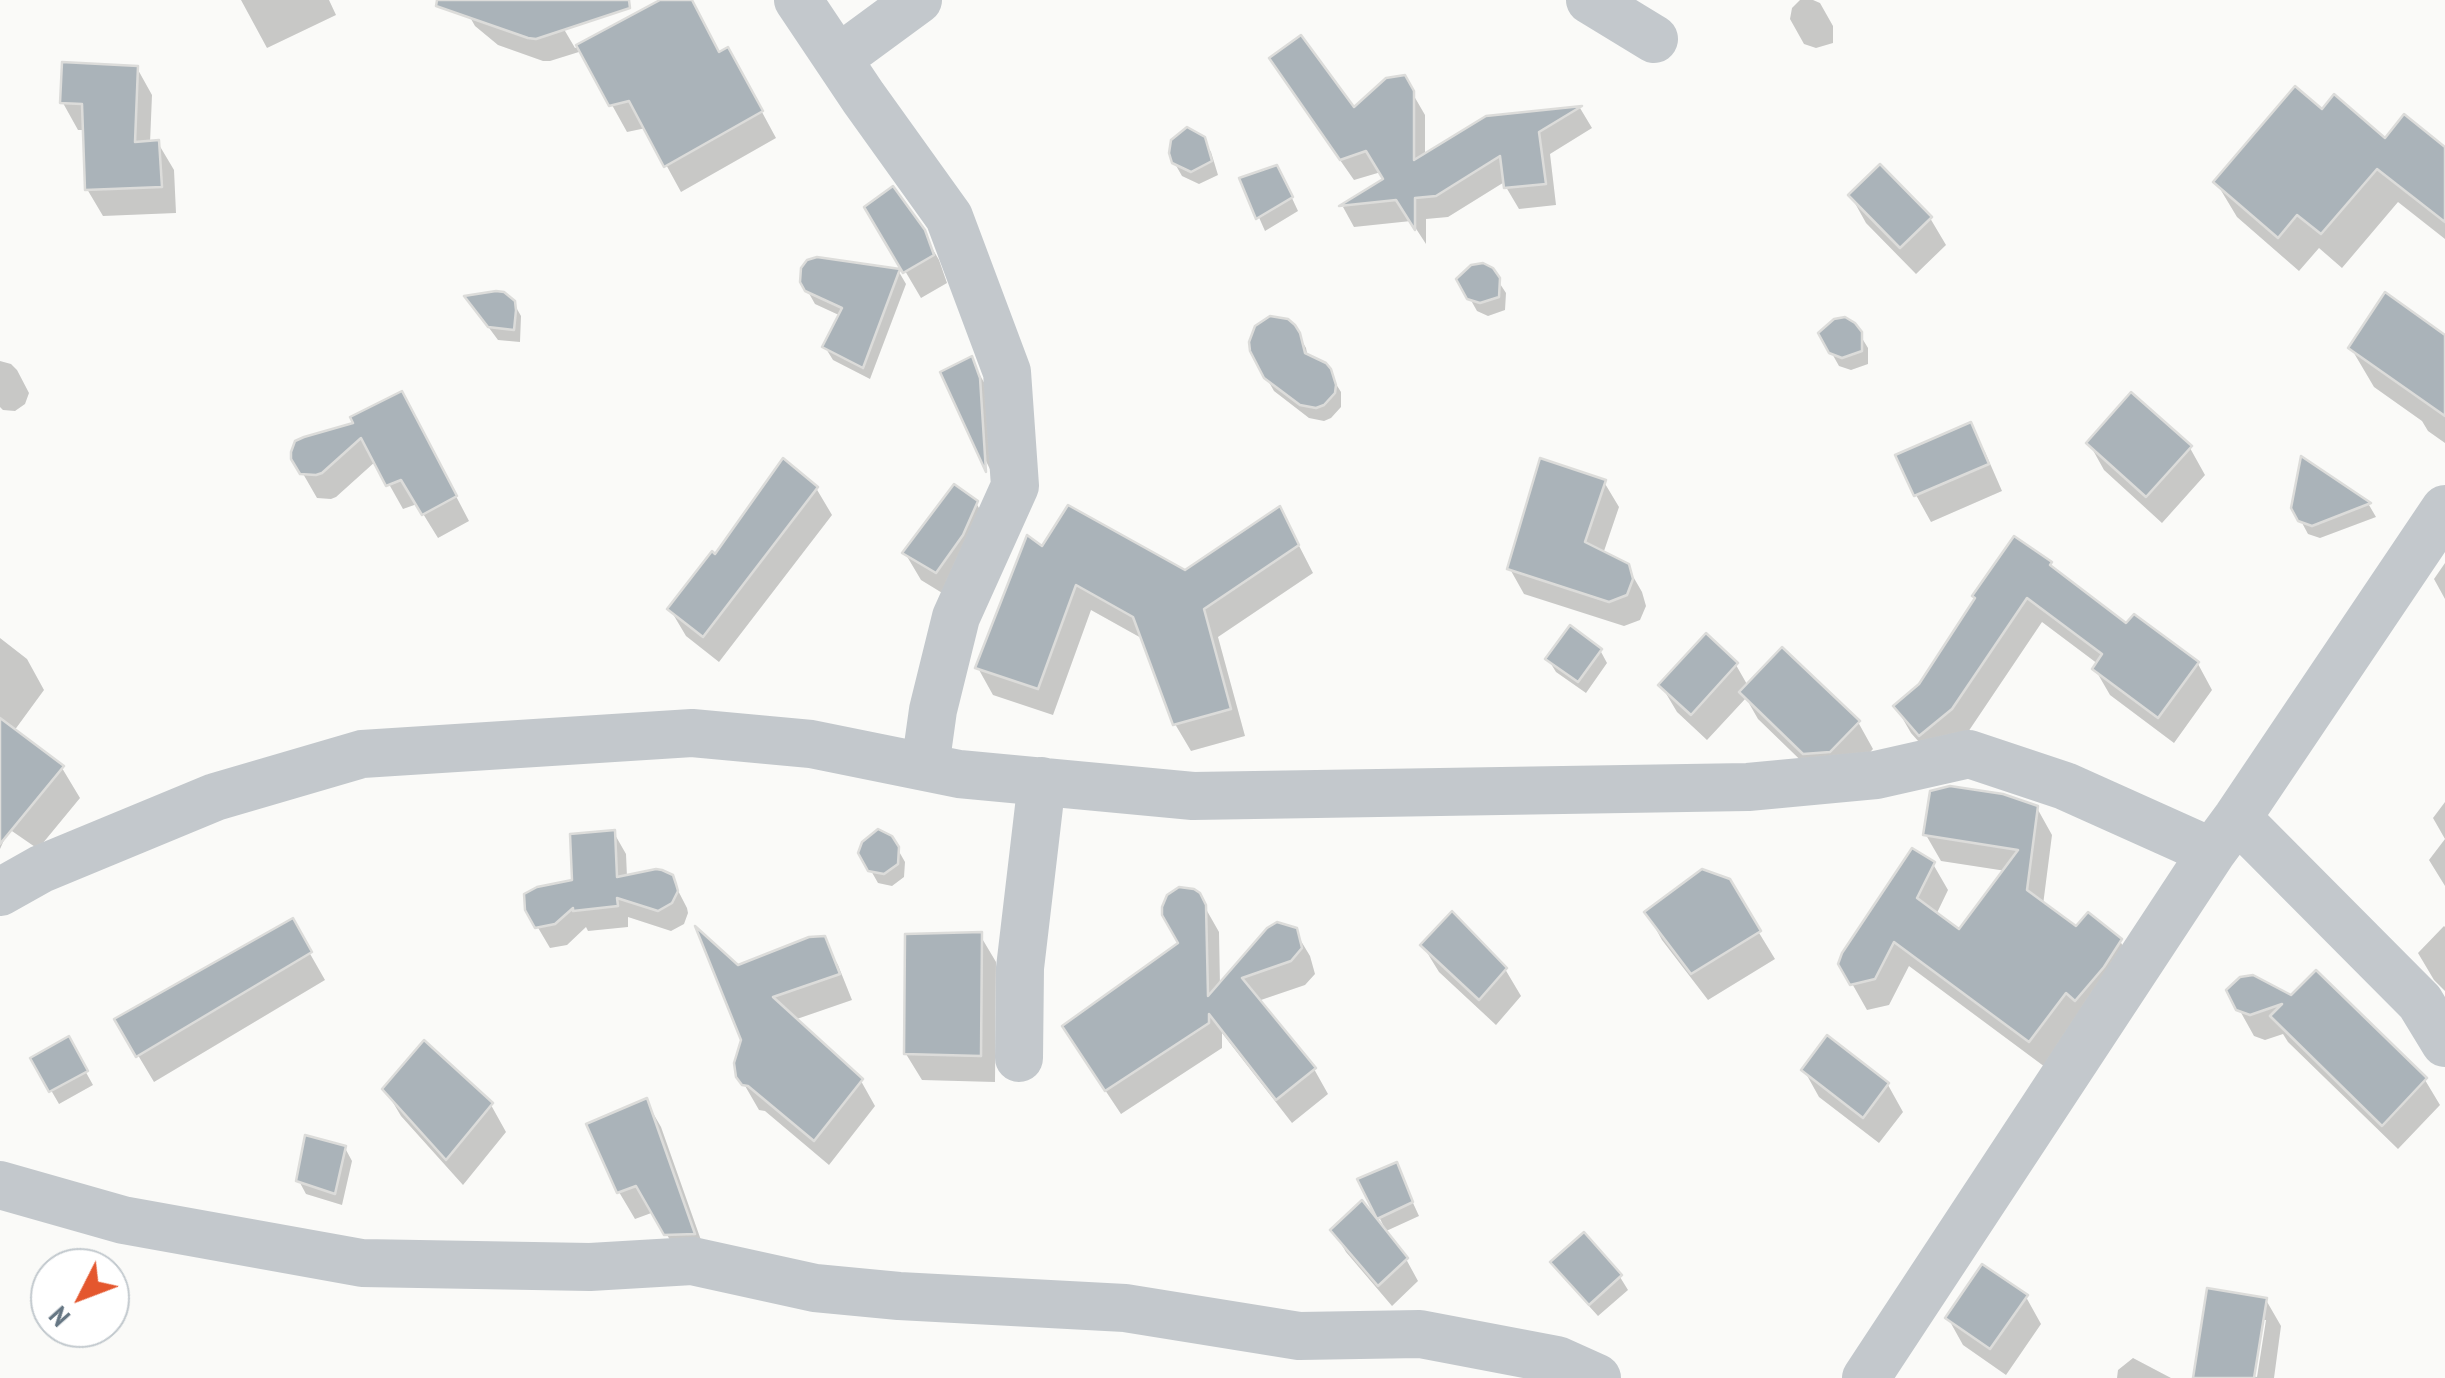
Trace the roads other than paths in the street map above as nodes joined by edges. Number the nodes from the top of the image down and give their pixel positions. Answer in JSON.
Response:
{"nodes":[{"id":1,"x":798,"y":0,"type":"edge"},
{"id":2,"x":918,"y":0,"type":"edge"},
{"id":3,"x":1590,"y":0,"type":"edge"},
{"id":4,"x":1654,"y":39,"type":"dead end"},
{"id":5,"x":839,"y":58,"type":"junction"},
{"id":6,"x":2445,"y":509,"type":"edge"},
{"id":7,"x":925,"y":766,"type":"junction"},
{"id":8,"x":1042,"y":781,"type":"junction"},
{"id":9,"x":2225,"y":835,"type":"junction"},
{"id":10,"x":0,"y":892,"type":"edge"},
{"id":11,"x":2445,"y":1043,"type":"edge"},
{"id":12,"x":1019,"y":1058,"type":"dead end"},
{"id":13,"x":0,"y":1185,"type":"edge"},
{"id":14,"x":1597,"y":1378,"type":"edge"},
{"id":15,"x":1866,"y":1378,"type":"edge"}],
"edges":[{"from":1,"to":5,"type":"street"},
{"from":2,"to":5,"type":"street"},
{"from":3,"to":4,"type":"street"},
{"from":5,"to":7,"type":"street"},
{"from":6,"to":9,"type":"street"},
{"from":7,"to":8,"type":"street"},
{"from":7,"to":10,"type":"street"},
{"from":8,"to":9,"type":"street"},
{"from":8,"to":12,"type":"street"},
{"from":9,"to":11,"type":"street"},
{"from":9,"to":15,"type":"street"},
{"from":13,"to":14,"type":"street"}]}
